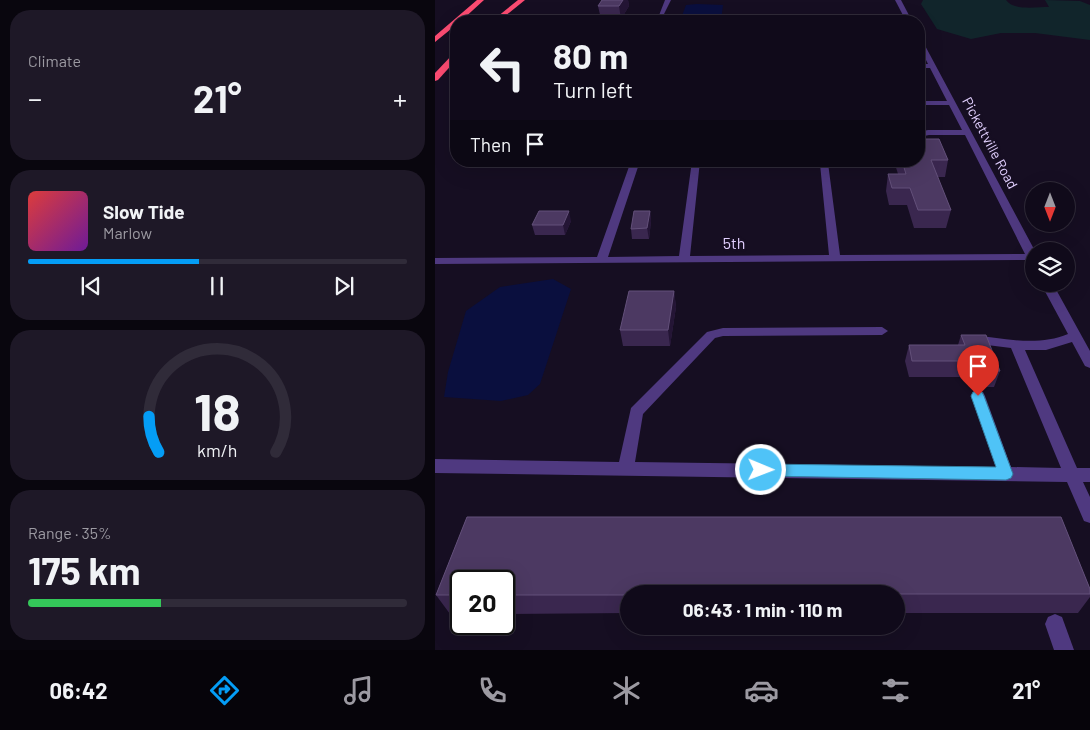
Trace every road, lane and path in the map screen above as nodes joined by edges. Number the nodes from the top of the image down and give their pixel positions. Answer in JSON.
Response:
{"nodes":[{"id":1,"x":471,"y":0,"type":"edge"},
{"id":2,"x":481,"y":0,"type":"edge"},
{"id":3,"x":513,"y":0,"type":"edge"},
{"id":4,"x":522,"y":0,"type":"edge"},
{"id":5,"x":668,"y":0,"type":"edge"},
{"id":6,"x":898,"y":0,"type":"edge"},
{"id":7,"x":455,"y":15,"type":"edge"},
{"id":8,"x":463,"y":15,"type":"edge"},
{"id":9,"x":499,"y":15,"type":"edge"},
{"id":10,"x":501,"y":15,"type":"edge"},
{"id":11,"x":661,"y":15,"type":"edge"},
{"id":12,"x":906,"y":15,"type":"edge"},
{"id":13,"x":450,"y":20,"type":"edge"},
{"id":14,"x":450,"y":26,"type":"edge"},
{"id":15,"x":435,"y":39,"type":"edge"},
{"id":16,"x":925,"y":52,"type":"edge"},
{"id":17,"x":450,"y":62,"type":"edge"},
{"id":18,"x":925,"y":66,"type":"edge"},
{"id":19,"x":932,"y":66,"type":"junction"},
{"id":20,"x":435,"y":78,"type":"edge"},
{"id":21,"x":925,"y":103,"type":"edge"},
{"id":22,"x":952,"y":103,"type":"junction"},
{"id":23,"x":925,"y":133,"type":"edge"},
{"id":24,"x":967,"y":133,"type":"junction"},
{"id":25,"x":634,"y":167,"type":"edge"},
{"id":26,"x":695,"y":167,"type":"edge"},
{"id":27,"x":825,"y":167,"type":"edge"},
{"id":28,"x":1025,"y":244,"type":"edge"},
{"id":29,"x":835,"y":259,"type":"junction"},
{"id":30,"x":1025,"y":259,"type":"edge"},
{"id":31,"x":601,"y":260,"type":"junction"},
{"id":32,"x":684,"y":260,"type":"junction"},
{"id":33,"x":435,"y":261,"type":"edge"},
{"id":34,"x":1051,"y":292,"type":"edge"},
{"id":35,"x":882,"y":331,"type":"dead end"},
{"id":36,"x":1075,"y":336,"type":"junction"},
{"id":37,"x":962,"y":338,"type":"edge"},
{"id":38,"x":1016,"y":344,"type":"junction"},
{"id":39,"x":1090,"y":363,"type":"edge"},
{"id":40,"x":978,"y":396,"type":"dead end"},
{"id":41,"x":435,"y":466,"type":"edge"},
{"id":42,"x":626,"y":468,"type":"junction"},
{"id":43,"x":1006,"y":474,"type":"junction"},
{"id":44,"x":1072,"y":474,"type":"junction"},
{"id":45,"x":1090,"y":475,"type":"edge"},
{"id":46,"x":1090,"y":516,"type":"edge"},
{"id":47,"x":1055,"y":624,"type":"dead end"},
{"id":48,"x":1064,"y":650,"type":"edge"}],
"edges":[{"from":1,"to":7,"type":"highway"},
{"from":2,"to":8,"type":"highway"},
{"from":3,"to":9,"type":"highway"},
{"from":4,"to":10,"type":"highway"},
{"from":5,"to":11,"type":"street"},
{"from":6,"to":12,"type":"street"},
{"from":13,"to":15,"type":"highway"},
{"from":14,"to":15,"type":"highway"},
{"from":16,"to":19,"type":"street","name":"Pickettville Road"},
{"from":17,"to":20,"type":"highway"},
{"from":18,"to":19,"type":"street"},
{"from":19,"to":22,"type":"street","name":"Pickettville Road"},
{"from":21,"to":22,"type":"street"},
{"from":22,"to":24,"type":"street","name":"Pickettville Road"},
{"from":23,"to":24,"type":"street"},
{"from":24,"to":28,"type":"street","name":"Pickettville Road"},
{"from":25,"to":31,"type":"street"},
{"from":26,"to":32,"type":"street"},
{"from":27,"to":29,"type":"street"},
{"from":29,"to":30,"type":"street","name":"5th"},
{"from":29,"to":32,"type":"street","name":"5th"},
{"from":31,"to":32,"type":"street","name":"5th"},
{"from":31,"to":33,"type":"street","name":"5th"},
{"from":34,"to":36,"type":"street"},
{"from":35,"to":42,"type":"street"},
{"from":36,"to":38,"type":"street"},
{"from":36,"to":39,"type":"street"},
{"from":37,"to":38,"type":"street"},
{"from":38,"to":44,"type":"street"},
{"from":40,"to":43,"type":"street"},
{"from":41,"to":42,"type":"street"},
{"from":42,"to":43,"type":"street"},
{"from":43,"to":44,"type":"street"},
{"from":44,"to":45,"type":"street"},
{"from":44,"to":46,"type":"street"},
{"from":47,"to":48,"type":"street"}]}
